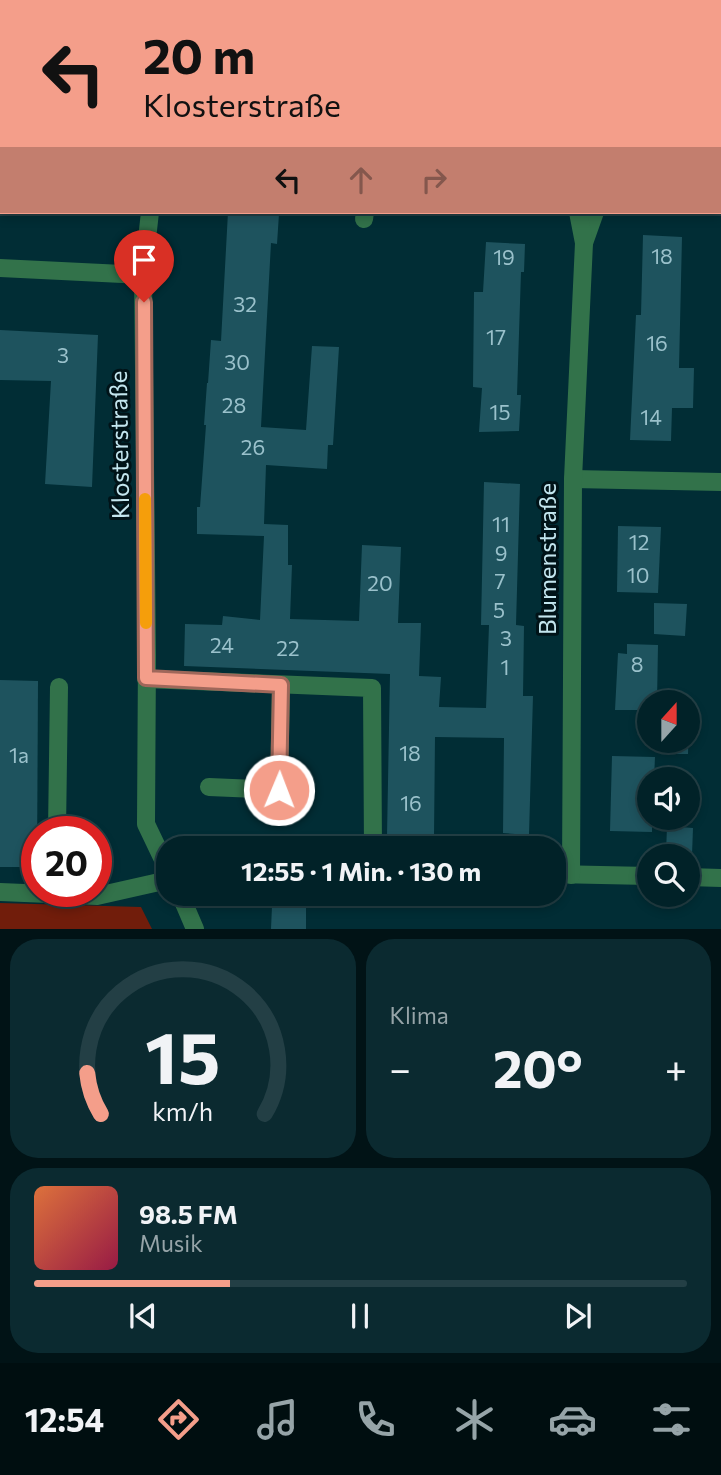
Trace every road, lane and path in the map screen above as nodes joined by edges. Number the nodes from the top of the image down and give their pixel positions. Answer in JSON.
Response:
{"nodes":[{"id":1,"x":150,"y":214,"type":"edge"},
{"id":2,"x":578,"y":214,"type":"edge"},
{"id":3,"x":594,"y":214,"type":"edge"},
{"id":4,"x":584,"y":243,"type":"junction"},
{"id":5,"x":0,"y":268,"type":"edge"},
{"id":6,"x":143,"y":275,"type":"junction"},
{"id":7,"x":573,"y":479,"type":"junction"},
{"id":8,"x":721,"y":482,"type":"edge"},
{"id":9,"x":146,"y":678,"type":"junction"},
{"id":10,"x":281,"y":685,"type":"junction"},
{"id":11,"x":59,"y":687,"type":"dead end"},
{"id":12,"x":209,"y":787,"type":"dead end"},
{"id":13,"x":57,"y":816,"type":"edge"},
{"id":14,"x":373,"y":836,"type":"edge"},
{"id":15,"x":563,"y":836,"type":"edge"},
{"id":16,"x":156,"y":845,"type":"edge"},
{"id":17,"x":566,"y":874,"type":"edge"},
{"id":18,"x":637,"y":876,"type":"edge"},
{"id":19,"x":700,"y":877,"type":"edge"},
{"id":20,"x":721,"y":878,"type":"edge"},
{"id":21,"x":156,"y":883,"type":"edge"},
{"id":22,"x":0,"y":892,"type":"edge"},
{"id":23,"x":21,"y":892,"type":"edge"},
{"id":24,"x":112,"y":893,"type":"edge"},
{"id":25,"x":185,"y":906,"type":"edge"},
{"id":26,"x":195,"y":929,"type":"edge"}],
"edges":[{"from":1,"to":6,"type":"street","name":"Klosterstraße"},
{"from":2,"to":4,"type":"street","name":"Blumenstraße"},
{"from":3,"to":4,"type":"street","name":"Blumenstraße"},
{"from":4,"to":7,"type":"street","name":"Blumenstraße"},
{"from":5,"to":6,"type":"street"},
{"from":6,"to":9,"type":"street","name":"Klosterstraße"},
{"from":7,"to":8,"type":"street"},
{"from":7,"to":15,"type":"street","name":"Blumenstraße"},
{"from":9,"to":10,"type":"street"},
{"from":9,"to":16,"type":"street","name":"Klosterstraße"},
{"from":10,"to":12,"type":"street"},
{"from":10,"to":14,"type":"street"},
{"from":11,"to":13,"type":"street"},
{"from":17,"to":18,"type":"street"},
{"from":19,"to":20,"type":"street"},
{"from":21,"to":24,"type":"street"},
{"from":22,"to":23,"type":"street"},
{"from":25,"to":26,"type":"street"}]}
